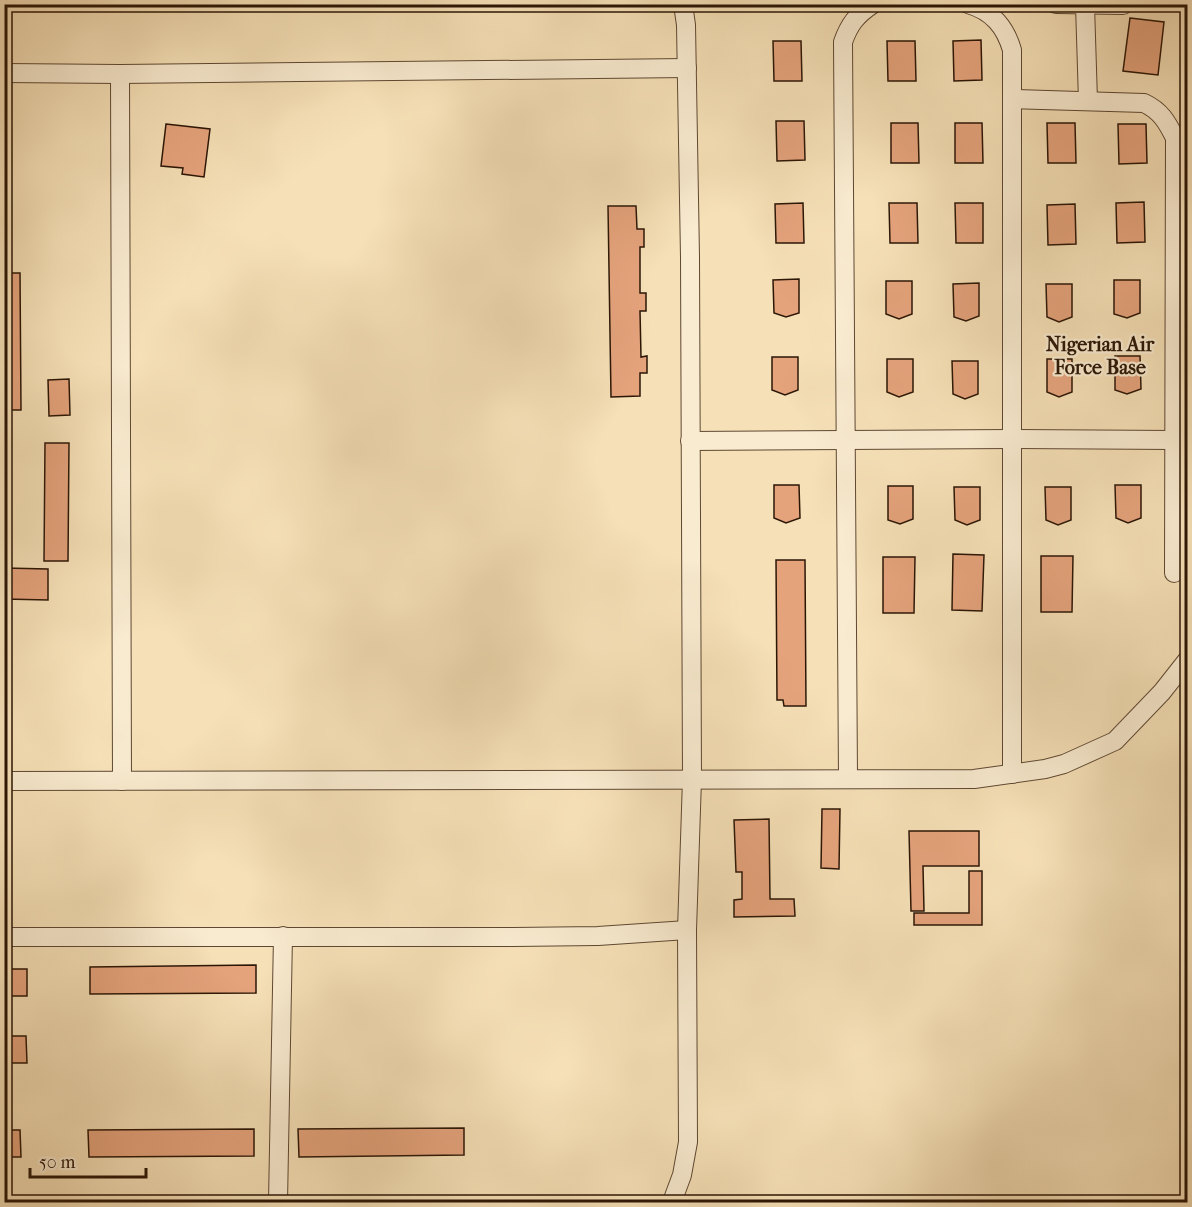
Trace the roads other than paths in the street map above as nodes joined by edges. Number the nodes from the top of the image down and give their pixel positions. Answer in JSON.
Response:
{"nodes":[{"id":1,"x":682,"y":4,"type":"edge"},
{"id":2,"x":873,"y":4,"type":"edge"},
{"id":3,"x":968,"y":4,"type":"edge"},
{"id":4,"x":1056,"y":4,"type":"edge"},
{"id":5,"x":1086,"y":5,"type":"edge"},
{"id":6,"x":1123,"y":5,"type":"edge"},
{"id":7,"x":687,"y":68,"type":"junction"},
{"id":8,"x":4,"y":73,"type":"edge"},
{"id":9,"x":120,"y":74,"type":"junction"},
{"id":10,"x":1012,"y":99,"type":"junction"},
{"id":11,"x":1088,"y":101,"type":"junction"},
{"id":12,"x":846,"y":439,"type":"junction"},
{"id":13,"x":1012,"y":439,"type":"junction"},
{"id":14,"x":1174,"y":440,"type":"junction"},
{"id":15,"x":690,"y":441,"type":"junction"},
{"id":16,"x":1174,"y":573,"type":"dead end"},
{"id":17,"x":1188,"y":659,"type":"edge"},
{"id":18,"x":1012,"y":774,"type":"junction"},
{"id":19,"x":692,"y":778,"type":"junction"},
{"id":20,"x":848,"y":778,"type":"junction"},
{"id":21,"x":4,"y":781,"type":"edge"},
{"id":22,"x":122,"y":781,"type":"junction"},
{"id":23,"x":687,"y":930,"type":"junction"},
{"id":24,"x":283,"y":936,"type":"junction"},
{"id":25,"x":4,"y":937,"type":"edge"},
{"id":26,"x":278,"y":1203,"type":"edge"},
{"id":27,"x":672,"y":1203,"type":"edge"}],
"edges":[{"from":1,"to":7,"type":"street"},
{"from":2,"to":12,"type":"street"},
{"from":3,"to":10,"type":"street"},
{"from":4,"to":5,"type":"street"},
{"from":5,"to":6,"type":"street"},
{"from":5,"to":11,"type":"street"},
{"from":7,"to":9,"type":"street"},
{"from":7,"to":15,"type":"street"},
{"from":8,"to":9,"type":"street"},
{"from":9,"to":22,"type":"street"},
{"from":10,"to":11,"type":"street"},
{"from":10,"to":13,"type":"street"},
{"from":11,"to":14,"type":"street"},
{"from":12,"to":13,"type":"street"},
{"from":12,"to":15,"type":"street"},
{"from":12,"to":20,"type":"street"},
{"from":13,"to":14,"type":"street"},
{"from":13,"to":18,"type":"street"},
{"from":14,"to":16,"type":"street"},
{"from":15,"to":19,"type":"street"},
{"from":17,"to":18,"type":"street"},
{"from":18,"to":20,"type":"street"},
{"from":19,"to":20,"type":"street"},
{"from":19,"to":22,"type":"street"},
{"from":19,"to":23,"type":"street"},
{"from":21,"to":22,"type":"street"},
{"from":23,"to":24,"type":"street"},
{"from":23,"to":27,"type":"street"},
{"from":24,"to":25,"type":"street"},
{"from":24,"to":26,"type":"street"}]}
